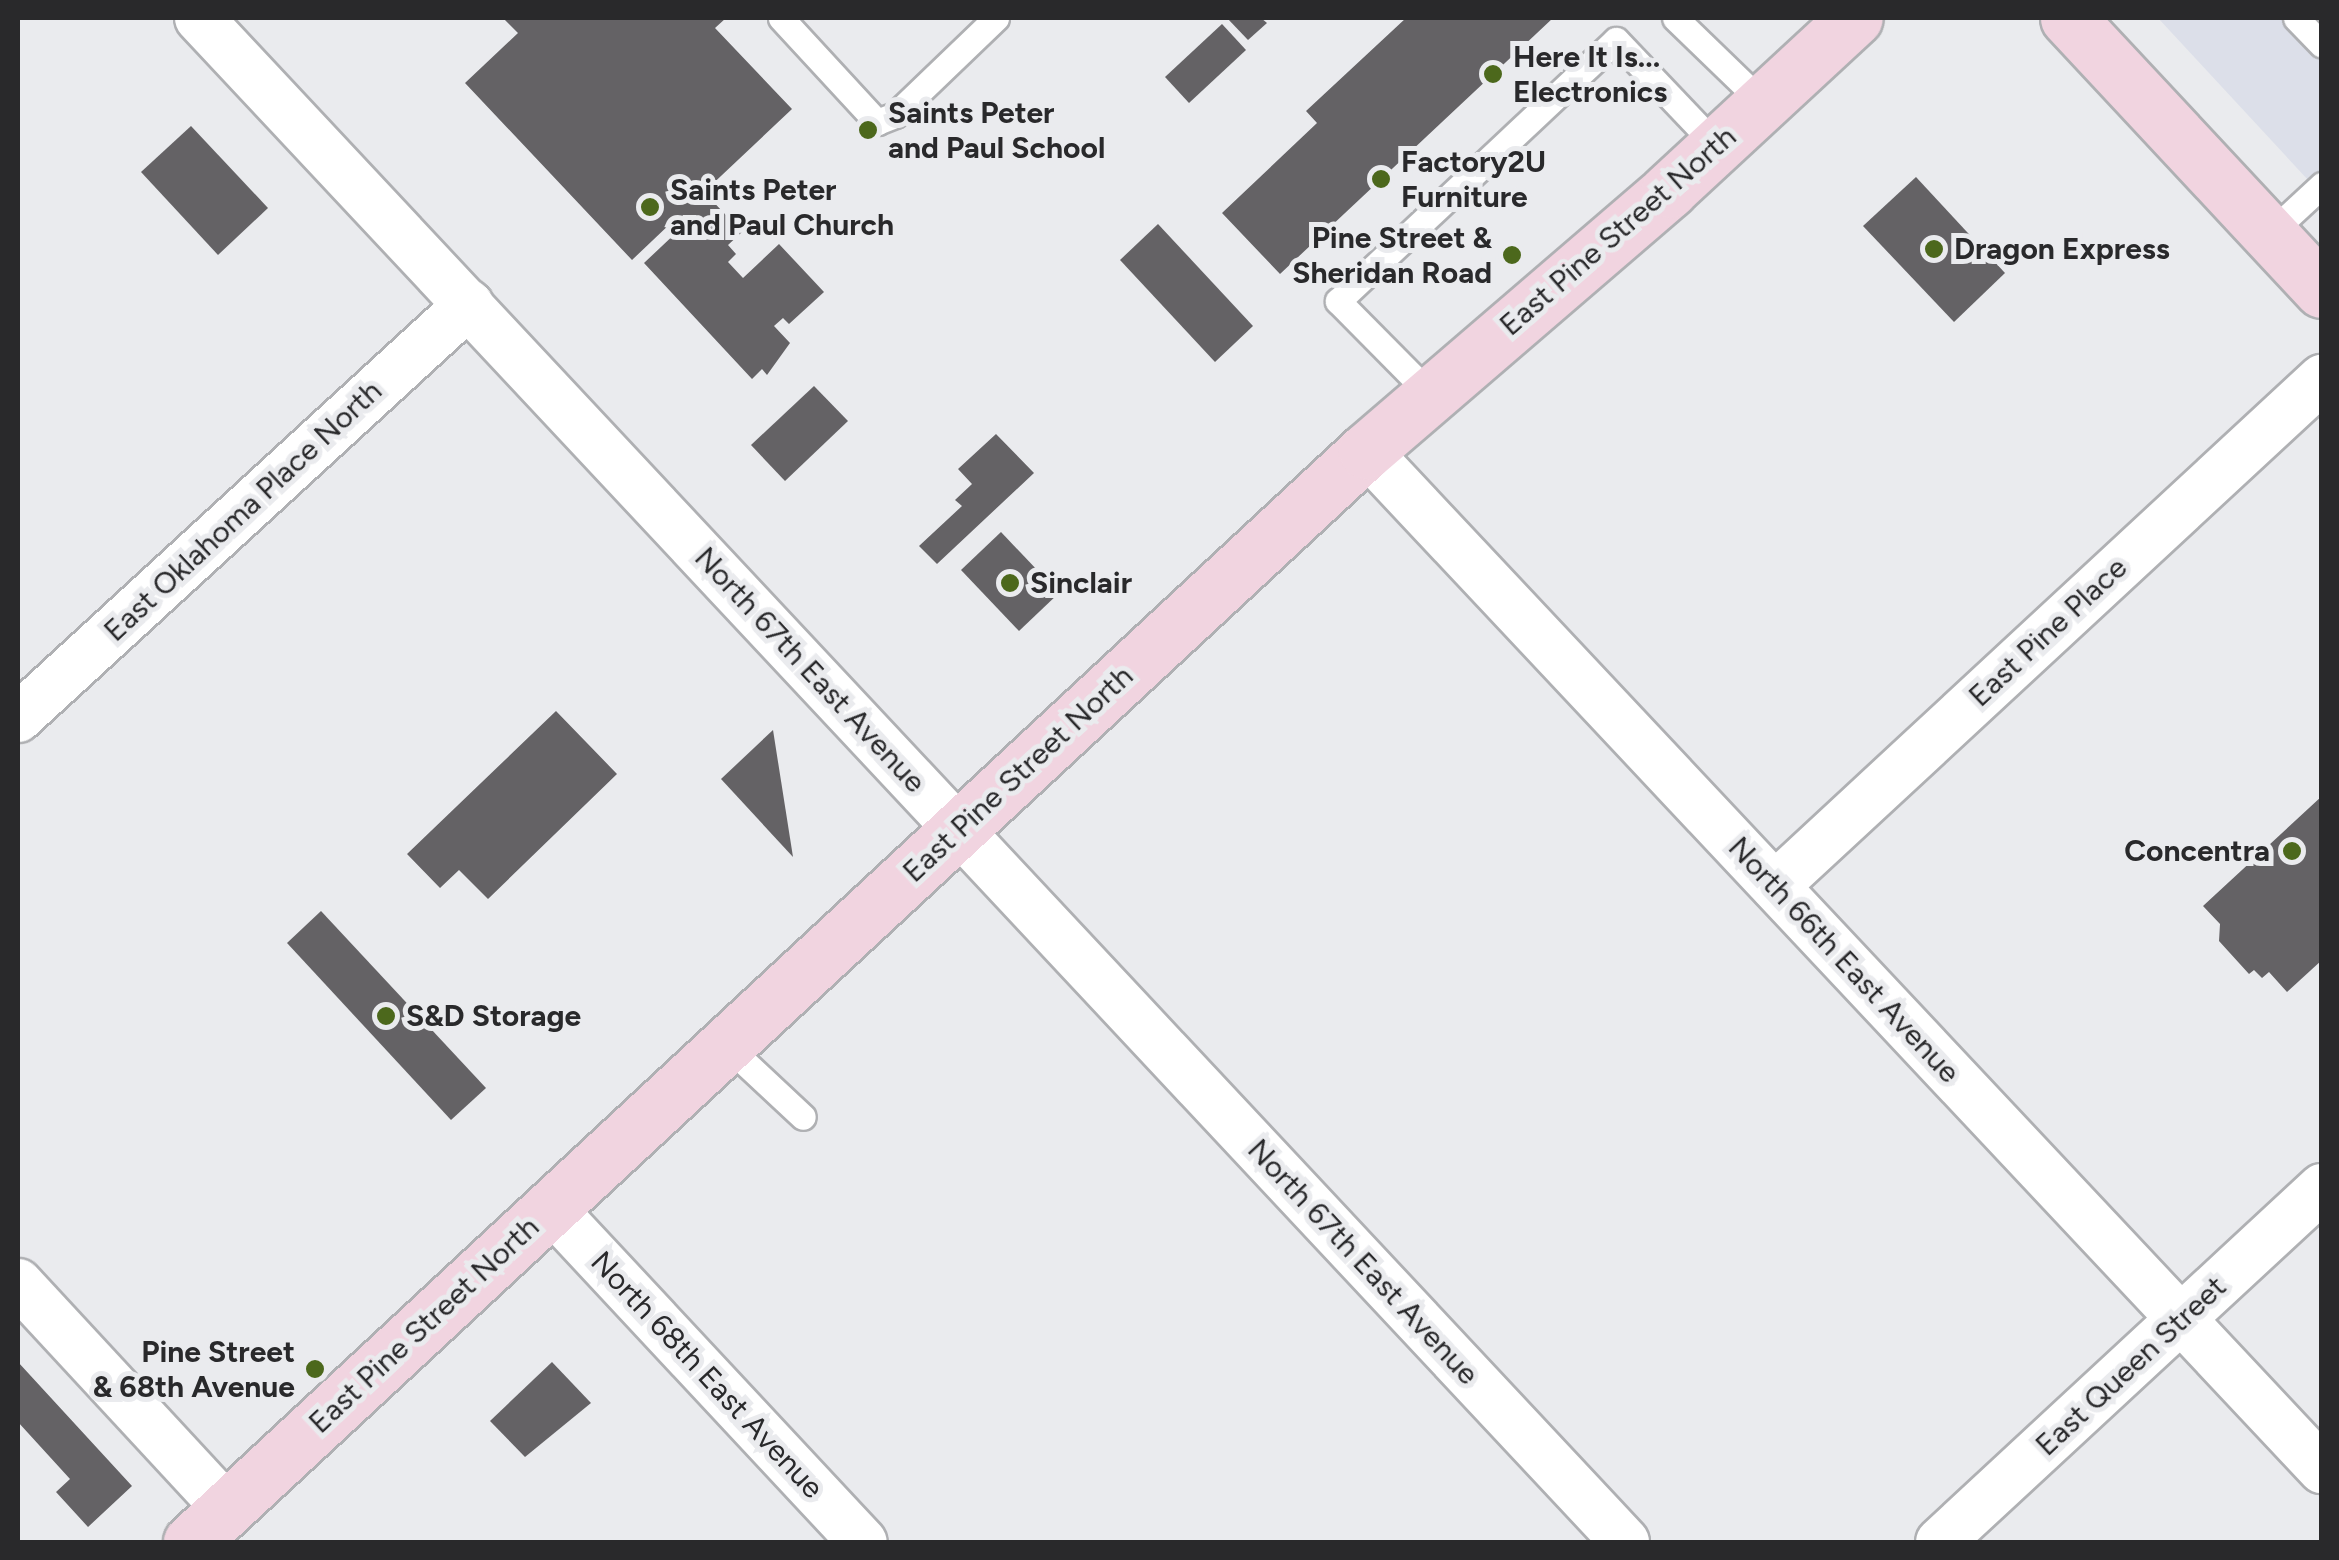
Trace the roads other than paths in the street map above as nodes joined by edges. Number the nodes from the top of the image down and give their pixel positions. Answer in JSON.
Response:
{"nodes":[{"id":1,"x":199,"y":18,"type":"edge"},
{"id":2,"x":781,"y":18,"type":"edge"},
{"id":3,"x":996,"y":18,"type":"edge"},
{"id":4,"x":1676,"y":18,"type":"edge"},
{"id":5,"x":1855,"y":18,"type":"edge"},
{"id":6,"x":2068,"y":18,"type":"edge"},
{"id":7,"x":2296,"y":18,"type":"edge"},
{"id":8,"x":2322,"y":45,"type":"edge"},
{"id":9,"x":1762,"y":102,"type":"junction"},
{"id":10,"x":1717,"y":146,"type":"junction"},
{"id":11,"x":2322,"y":184,"type":"edge"},
{"id":12,"x":2268,"y":235,"type":"junction"},
{"id":13,"x":2322,"y":290,"type":"edge"},
{"id":14,"x":469,"y":304,"type":"junction"},
{"id":15,"x":2322,"y":379,"type":"edge"},
{"id":16,"x":1430,"y":394,"type":"junction"},
{"id":17,"x":1366,"y":451,"type":"junction"},
{"id":18,"x":18,"y":718,"type":"edge"},
{"id":19,"x":959,"y":830,"type":"junction"},
{"id":20,"x":1775,"y":886,"type":"junction"},
{"id":21,"x":726,"y":1045,"type":"junction"},
{"id":22,"x":803,"y":1118,"type":"dead end"},
{"id":23,"x":2322,"y":1188,"type":"edge"},
{"id":24,"x":550,"y":1208,"type":"junction"},
{"id":25,"x":18,"y":1283,"type":"edge"},
{"id":26,"x":2182,"y":1320,"type":"junction"},
{"id":27,"x":2322,"y":1470,"type":"edge"},
{"id":28,"x":209,"y":1526,"type":"edge"},
{"id":29,"x":862,"y":1542,"type":"edge"},
{"id":30,"x":1625,"y":1542,"type":"edge"},
{"id":31,"x":1940,"y":1542,"type":"edge"}],
"edges":[{"from":1,"to":14,"type":"street","name":"North 67th East Avenue"},
{"from":2,"to":3,"type":"lane"},
{"from":4,"to":9,"type":"lane"},
{"from":5,"to":9,"type":"street","name":"East Pine Street North"},
{"from":6,"to":12,"type":"street"},
{"from":7,"to":8,"type":"lane"},
{"from":9,"to":10,"type":"street","name":"East Pine Street North"},
{"from":10,"to":16,"type":"street","name":"East Pine Street North"},
{"from":10,"to":16,"type":"lane"},
{"from":11,"to":12,"type":"lane"},
{"from":12,"to":13,"type":"street"},
{"from":14,"to":18,"type":"street","name":"East Oklahoma Place North"},
{"from":14,"to":19,"type":"street","name":"North 67th East Avenue"},
{"from":15,"to":20,"type":"street","name":"East Pine Place"},
{"from":16,"to":17,"type":"street","name":"East Pine Street North"},
{"from":17,"to":19,"type":"street","name":"East Pine Street North"},
{"from":17,"to":20,"type":"street","name":"North 66th East Avenue"},
{"from":19,"to":21,"type":"street","name":"East Pine Street North"},
{"from":19,"to":30,"type":"street","name":"North 67th East Avenue"},
{"from":20,"to":26,"type":"street","name":"North 66th East Avenue"},
{"from":21,"to":22,"type":"lane"},
{"from":21,"to":24,"type":"street","name":"East Pine Street North"},
{"from":23,"to":26,"type":"street","name":"East Queen Street"},
{"from":24,"to":28,"type":"street","name":"East Pine Street North"},
{"from":24,"to":29,"type":"street","name":"North 68th East Avenue"},
{"from":25,"to":28,"type":"street"},
{"from":26,"to":27,"type":"street","name":"North 66th East Avenue"},
{"from":26,"to":31,"type":"street","name":"East Queen Street"}]}
